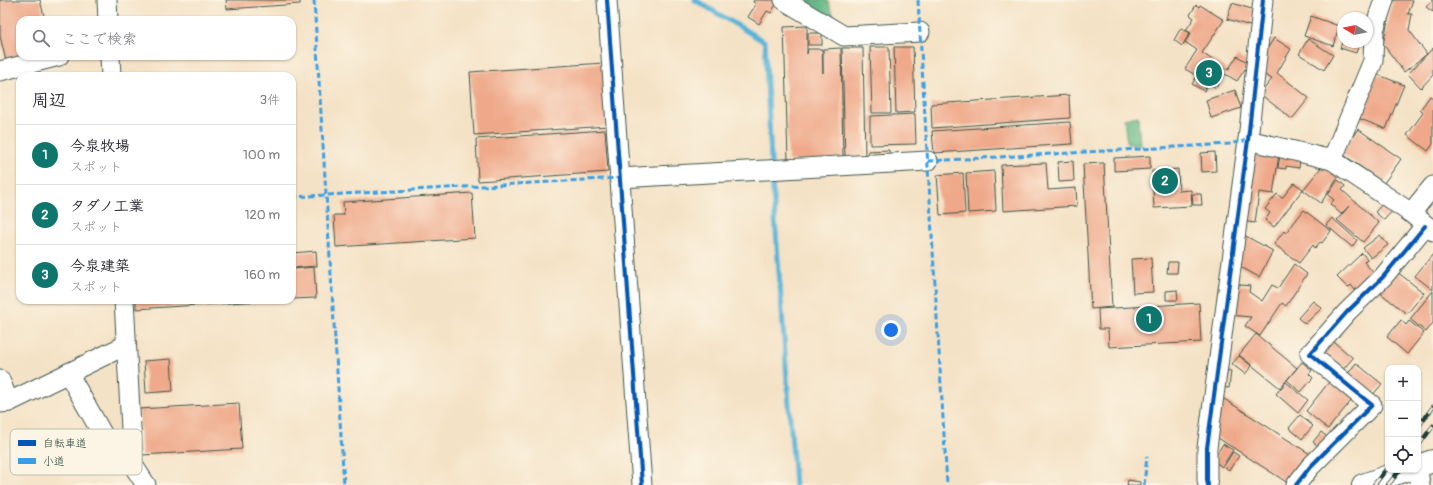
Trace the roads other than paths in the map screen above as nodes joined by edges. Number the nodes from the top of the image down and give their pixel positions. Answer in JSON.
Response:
{"nodes":[{"id":1,"x":107,"y":0,"type":"edge"},
{"id":2,"x":607,"y":0,"type":"edge"},
{"id":3,"x":784,"y":0,"type":"edge"},
{"id":4,"x":1263,"y":0,"type":"edge"},
{"id":5,"x":1384,"y":0,"type":"edge"},
{"id":6,"x":108,"y":16,"type":"edge"},
{"id":7,"x":920,"y":32,"type":"dead end"},
{"id":8,"x":43,"y":60,"type":"edge"},
{"id":9,"x":110,"y":60,"type":"edge"},
{"id":10,"x":0,"y":71,"type":"edge"},
{"id":11,"x":112,"y":72,"type":"edge"},
{"id":12,"x":1248,"y":140,"type":"junction"},
{"id":13,"x":1332,"y":160,"type":"junction"},
{"id":14,"x":928,"y":161,"type":"dead end"},
{"id":15,"x":619,"y":178,"type":"junction"},
{"id":16,"x":1433,"y":186,"type":"edge"},
{"id":17,"x":1411,"y":213,"type":"junction"},
{"id":18,"x":1429,"y":228,"type":"edge"},
{"id":19,"x":124,"y":304,"type":"edge"},
{"id":20,"x":126,"y":345,"type":"junction"},
{"id":21,"x":68,"y":373,"type":"junction"},
{"id":22,"x":0,"y":380,"type":"edge"},
{"id":23,"x":5,"y":402,"type":"edge"},
{"id":24,"x":100,"y":429,"type":"edge"},
{"id":25,"x":131,"y":429,"type":"edge"},
{"id":26,"x":1433,"y":461,"type":"edge"},
{"id":27,"x":1421,"y":465,"type":"edge"},
{"id":28,"x":1397,"y":473,"type":"edge"},
{"id":29,"x":1418,"y":473,"type":"edge"},
{"id":30,"x":140,"y":475,"type":"edge"},
{"id":31,"x":146,"y":485,"type":"edge"},
{"id":32,"x":642,"y":485,"type":"edge"},
{"id":33,"x":1208,"y":485,"type":"edge"},
{"id":34,"x":1296,"y":485,"type":"edge"},
{"id":35,"x":1363,"y":485,"type":"edge"},
{"id":36,"x":1420,"y":485,"type":"edge"}],
"edges":[{"from":1,"to":6,"type":"street"},
{"from":2,"to":15,"type":"street"},
{"from":3,"to":7,"type":"street"},
{"from":4,"to":12,"type":"street"},
{"from":5,"to":13,"type":"street"},
{"from":8,"to":10,"type":"street"},
{"from":9,"to":11,"type":"street"},
{"from":12,"to":13,"type":"street"},
{"from":12,"to":33,"type":"street"},
{"from":13,"to":17,"type":"street"},
{"from":14,"to":15,"type":"street"},
{"from":15,"to":32,"type":"street"},
{"from":16,"to":17,"type":"street"},
{"from":17,"to":18,"type":"street"},
{"from":18,"to":34,"type":"street"},
{"from":19,"to":20,"type":"street"},
{"from":20,"to":21,"type":"street"},
{"from":20,"to":25,"type":"street"},
{"from":21,"to":23,"type":"street"},
{"from":21,"to":24,"type":"street"},
{"from":22,"to":23,"type":"street"},
{"from":26,"to":27,"type":"main road"},
{"from":28,"to":35,"type":"main road"},
{"from":29,"to":36,"type":"street"},
{"from":30,"to":31,"type":"street"}]}
